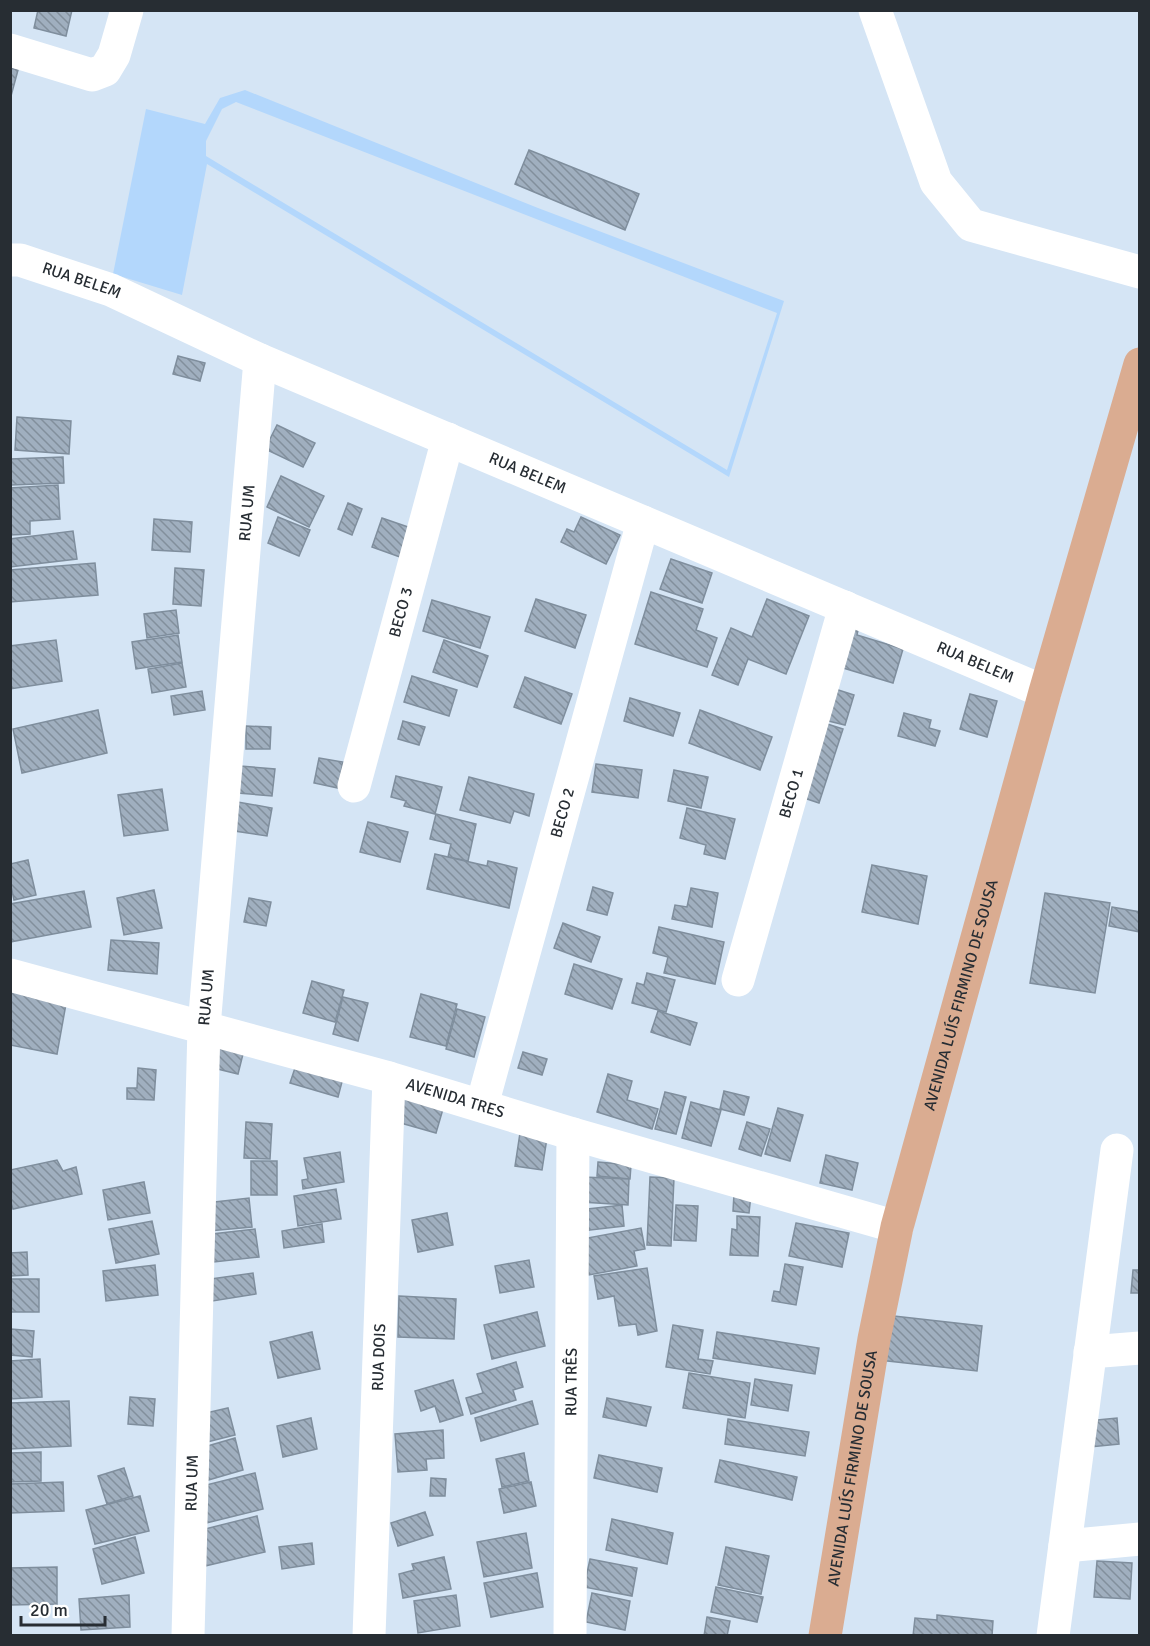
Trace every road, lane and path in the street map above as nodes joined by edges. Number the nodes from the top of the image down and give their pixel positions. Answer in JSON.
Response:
{"nodes":[{"id":1,"x":127,"y":10,"type":"edge"},
{"id":2,"x":875,"y":10,"type":"edge"},
{"id":3,"x":10,"y":50,"type":"edge"},
{"id":4,"x":10,"y":260,"type":"edge"},
{"id":5,"x":1140,"y":272,"type":"edge"},
{"id":6,"x":260,"y":360,"type":"junction"},
{"id":7,"x":1140,"y":364,"type":"edge"},
{"id":8,"x":448,"y":439,"type":"junction"},
{"id":9,"x":643,"y":522,"type":"junction"},
{"id":10,"x":845,"y":607,"type":"junction"},
{"id":11,"x":1045,"y":692,"type":"junction"},
{"id":12,"x":354,"y":786,"type":"dead end"},
{"id":13,"x":10,"y":975,"type":"edge"},
{"id":14,"x":738,"y":980,"type":"dead end"},
{"id":15,"x":204,"y":1027,"type":"junction"},
{"id":16,"x":389,"y":1078,"type":"junction"},
{"id":17,"x":482,"y":1105,"type":"junction"},
{"id":18,"x":573,"y":1134,"type":"junction"},
{"id":19,"x":1117,"y":1150,"type":"dead end"},
{"id":20,"x":897,"y":1227,"type":"junction"},
{"id":21,"x":1140,"y":1348,"type":"edge"},
{"id":22,"x":1090,"y":1352,"type":"junction"},
{"id":23,"x":1140,"y":1539,"type":"edge"},
{"id":24,"x":1065,"y":1545,"type":"junction"},
{"id":25,"x":570,"y":1634,"type":"edge"},
{"id":26,"x":188,"y":1635,"type":"edge"},
{"id":27,"x":369,"y":1635,"type":"edge"},
{"id":28,"x":825,"y":1635,"type":"edge"},
{"id":29,"x":1053,"y":1635,"type":"edge"}],
"edges":[{"from":1,"to":3,"type":"street"},
{"from":2,"to":5,"type":"street"},
{"from":4,"to":6,"type":"street","name":"RUA BELEM"},
{"from":6,"to":8,"type":"street","name":"RUA BELEM"},
{"from":6,"to":15,"type":"street","name":"RUA UM"},
{"from":7,"to":11,"type":"main road","name":"AVENIDA LUÍS FIRMINO DE SOUSA"},
{"from":8,"to":9,"type":"street","name":"RUA BELEM"},
{"from":8,"to":12,"type":"street","name":"BECO 3"},
{"from":9,"to":10,"type":"street","name":"RUA BELEM"},
{"from":9,"to":17,"type":"street","name":"BECO 2"},
{"from":10,"to":11,"type":"street","name":"RUA BELEM"},
{"from":10,"to":14,"type":"street","name":"BECO 1"},
{"from":11,"to":20,"type":"main road","name":"AVENIDA LUÍS FIRMINO DE SOUSA"},
{"from":13,"to":15,"type":"street","name":"AVENIDA TRES"},
{"from":15,"to":16,"type":"street","name":"AVENIDA TRES"},
{"from":15,"to":26,"type":"street","name":"RUA UM"},
{"from":16,"to":17,"type":"street","name":"AVENIDA TRES"},
{"from":16,"to":27,"type":"street","name":"RUA DOIS"},
{"from":17,"to":18,"type":"street","name":"AVENIDA TRES"},
{"from":18,"to":20,"type":"street","name":"AVENIDA TRES"},
{"from":18,"to":25,"type":"street","name":"RUA TRÊS"},
{"from":19,"to":22,"type":"street"},
{"from":20,"to":28,"type":"main road","name":"AVENIDA LUÍS FIRMINO DE SOUSA"},
{"from":21,"to":22,"type":"street"},
{"from":22,"to":24,"type":"street"},
{"from":23,"to":24,"type":"street"},
{"from":24,"to":29,"type":"street"}]}
